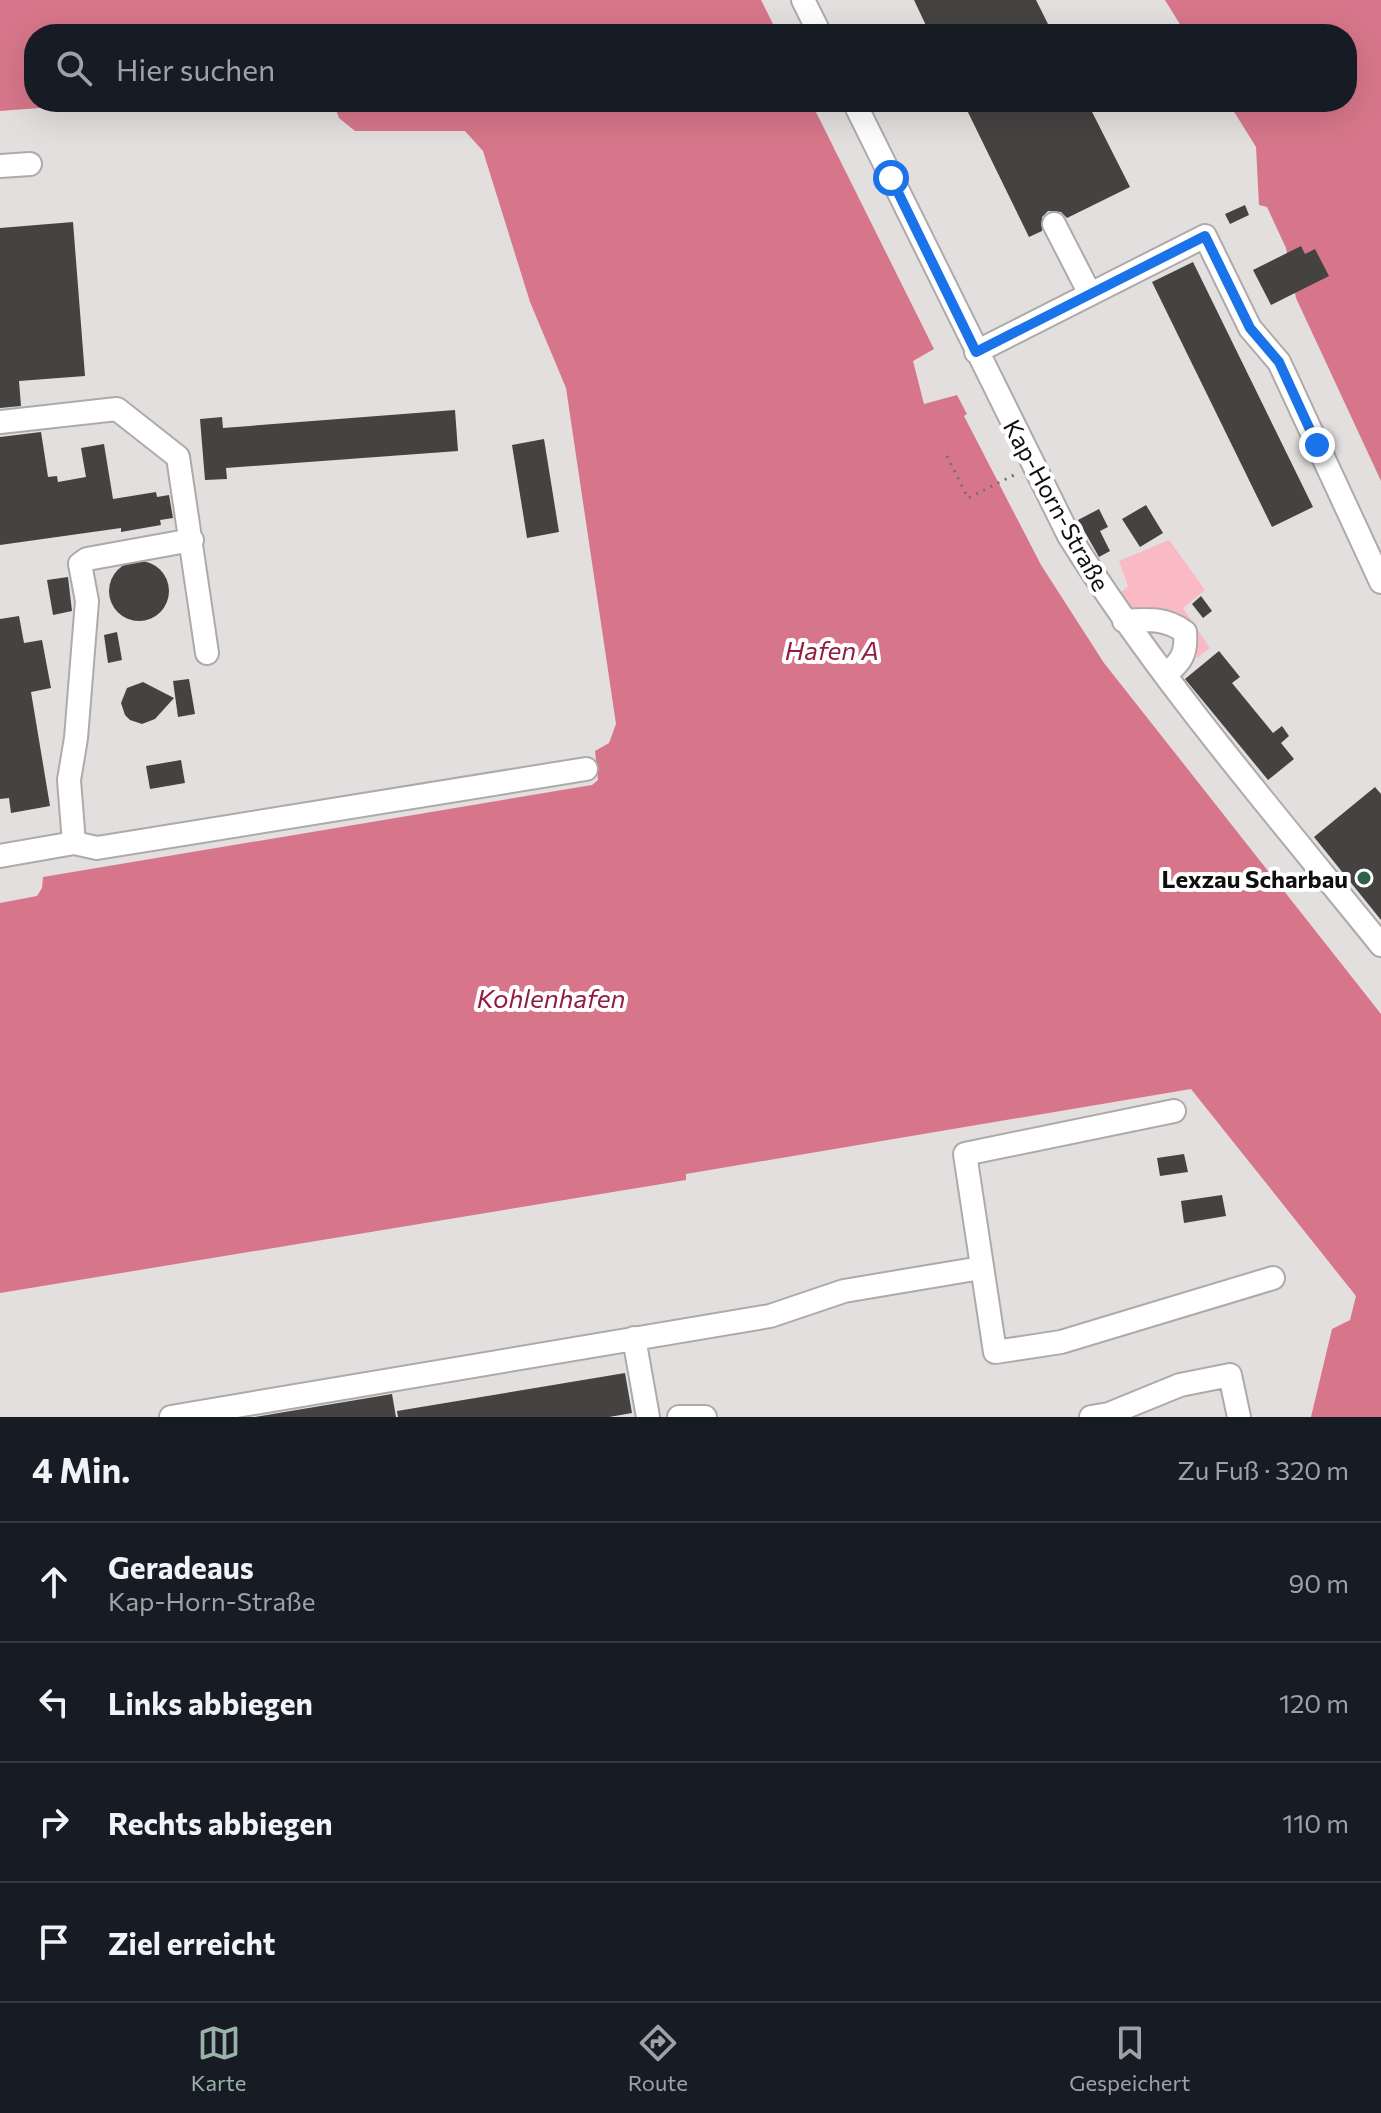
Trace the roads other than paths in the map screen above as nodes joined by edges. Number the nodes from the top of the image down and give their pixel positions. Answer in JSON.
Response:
{"nodes":[{"id":1,"x":803,"y":0,"type":"edge"},
{"id":2,"x":815,"y":24,"type":"edge"},
{"id":3,"x":859,"y":112,"type":"edge"},
{"id":4,"x":30,"y":164,"type":"dead end"},
{"id":5,"x":0,"y":166,"type":"edge"},
{"id":6,"x":1054,"y":224,"type":"dead end"},
{"id":7,"x":1090,"y":294,"type":"junction"},
{"id":8,"x":976,"y":352,"type":"junction"},
{"id":9,"x":0,"y":422,"type":"edge"},
{"id":10,"x":192,"y":540,"type":"junction"},
{"id":11,"x":1381,"y":582,"type":"edge"},
{"id":12,"x":1124,"y":621,"type":"junction"},
{"id":13,"x":207,"y":653,"type":"dead end"},
{"id":14,"x":1165,"y":675,"type":"junction"},
{"id":15,"x":586,"y":769,"type":"dead end"},
{"id":16,"x":74,"y":843,"type":"junction"},
{"id":17,"x":0,"y":856,"type":"edge"},
{"id":18,"x":1381,"y":945,"type":"edge"},
{"id":19,"x":1174,"y":1111,"type":"dead end"},
{"id":20,"x":981,"y":1268,"type":"junction"},
{"id":21,"x":1273,"y":1278,"type":"dead end"},
{"id":22,"x":634,"y":1338,"type":"junction"},
{"id":23,"x":171,"y":1417,"type":"edge"},
{"id":24,"x":648,"y":1417,"type":"edge"},
{"id":25,"x":679,"y":1417,"type":"edge"},
{"id":26,"x":705,"y":1417,"type":"edge"},
{"id":27,"x":1091,"y":1417,"type":"edge"},
{"id":28,"x":1239,"y":1417,"type":"edge"}],
"edges":[{"from":1,"to":2,"type":"street"},
{"from":3,"to":8,"type":"street","name":"Kap-Horn-Straße"},
{"from":4,"to":5,"type":"street"},
{"from":6,"to":7,"type":"street"},
{"from":7,"to":8,"type":"street"},
{"from":7,"to":11,"type":"street"},
{"from":8,"to":12,"type":"street","name":"Kap-Horn-Straße"},
{"from":9,"to":10,"type":"street"},
{"from":10,"to":13,"type":"street"},
{"from":10,"to":16,"type":"street"},
{"from":12,"to":14,"type":"street","name":"Kap-Horn-Straße"},
{"from":12,"to":14,"type":"street"},
{"from":14,"to":18,"type":"street","name":"Kap-Horn-Straße"},
{"from":15,"to":16,"type":"street"},
{"from":16,"to":17,"type":"street"},
{"from":19,"to":20,"type":"street"},
{"from":20,"to":21,"type":"street"},
{"from":20,"to":22,"type":"street"},
{"from":22,"to":23,"type":"street"},
{"from":22,"to":24,"type":"street"},
{"from":25,"to":26,"type":"street"},
{"from":27,"to":28,"type":"street"}]}
